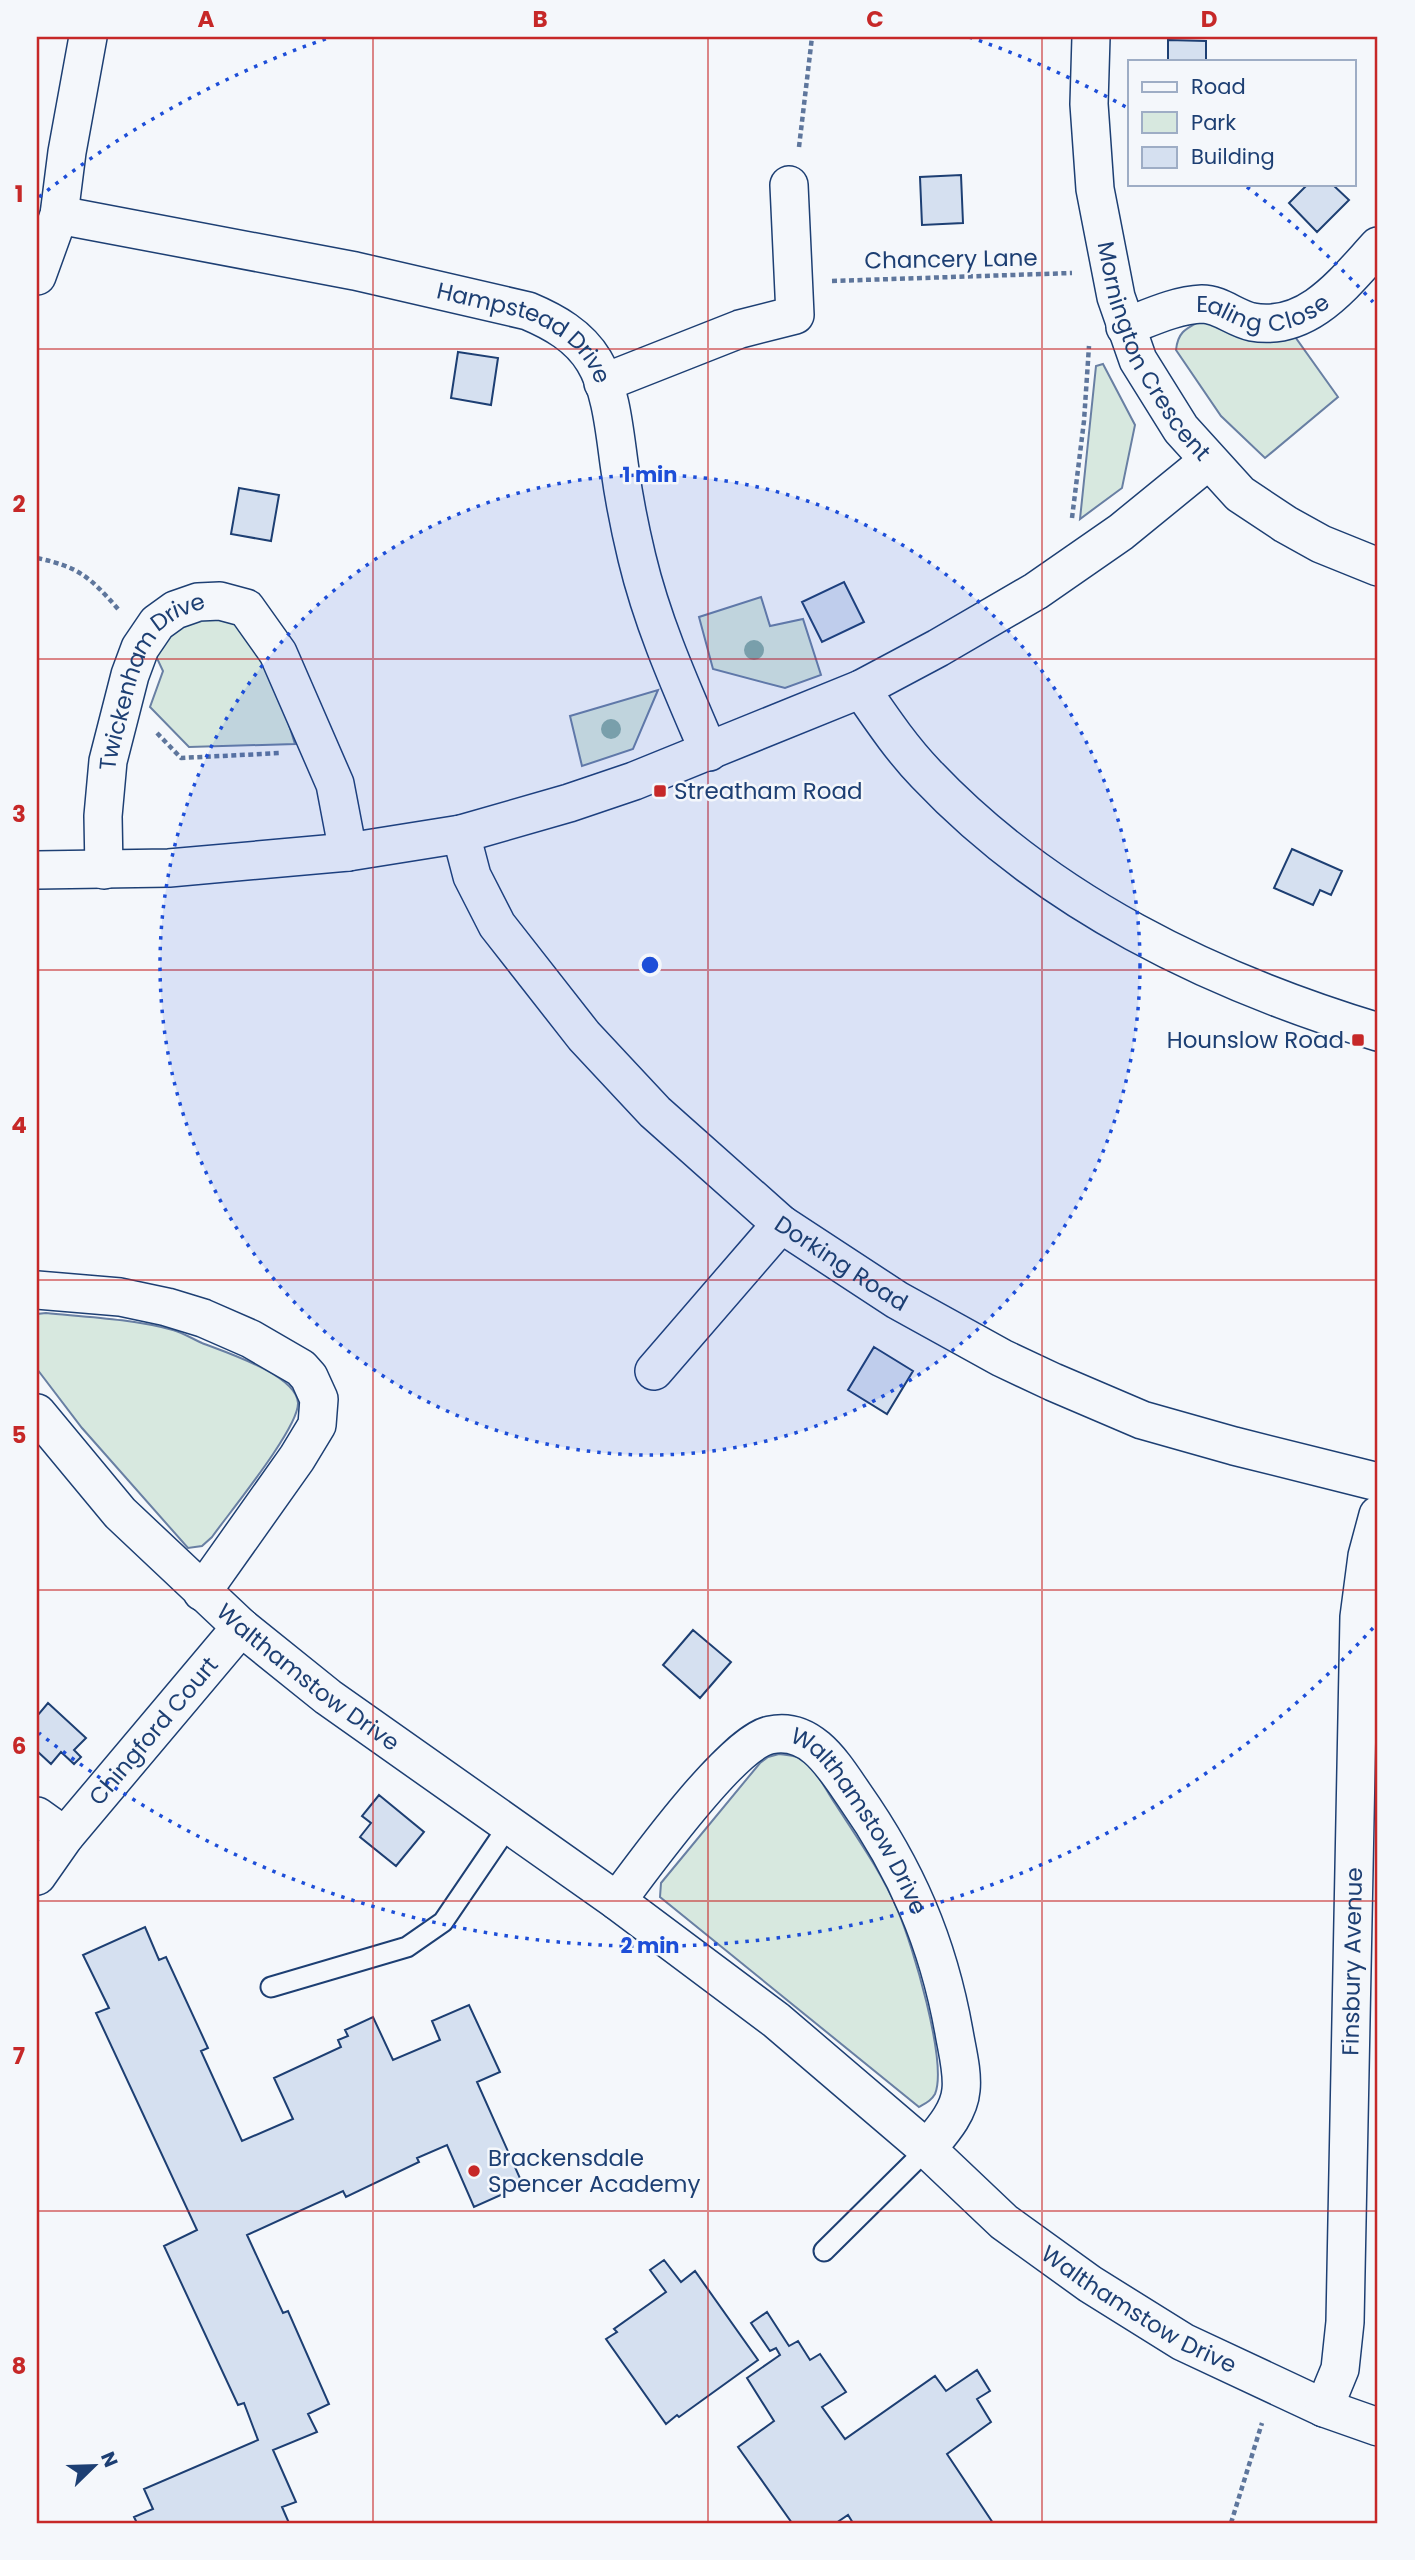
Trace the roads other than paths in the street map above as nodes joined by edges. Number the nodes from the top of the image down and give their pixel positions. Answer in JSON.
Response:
{"nodes":[{"id":1,"x":88,"y":37,"type":"edge"},
{"id":2,"x":1091,"y":37,"type":"edge"},
{"id":3,"x":789,"y":185,"type":"road end"},
{"id":4,"x":59,"y":215,"type":"junction"},
{"id":5,"x":1378,"y":246,"type":"edge"},
{"id":6,"x":37,"y":276,"type":"edge"},
{"id":7,"x":1125,"y":327,"type":"junction"},
{"id":8,"x":603,"y":383,"type":"junction"},
{"id":9,"x":1208,"y":461,"type":"junction"},
{"id":10,"x":1378,"y":567,"type":"edge"},
{"id":11,"x":861,"y":689,"type":"junction"},
{"id":12,"x":709,"y":752,"type":"junction"},
{"id":13,"x":461,"y":834,"type":"junction"},
{"id":14,"x":348,"y":852,"type":"junction"},
{"id":15,"x":37,"y":870,"type":"edge"},
{"id":16,"x":104,"y":870,"type":"junction"},
{"id":17,"x":1378,"y":1032,"type":"edge"},
{"id":18,"x":781,"y":1224,"type":"junction"},
{"id":19,"x":37,"y":1290,"type":"edge"},
{"id":20,"x":654,"y":1371,"type":"dead end"},
{"id":21,"x":37,"y":1413,"type":"edge"},
{"id":22,"x":1378,"y":1482,"type":"edge"},
{"id":23,"x":1378,"y":1515,"type":"edge"},
{"id":24,"x":202,"y":1592,"type":"junction"},
{"id":25,"x":241,"y":1627,"type":"junction"},
{"id":26,"x":509,"y":1825,"type":"junction"},
{"id":27,"x":51,"y":1826,"type":"edge"},
{"id":28,"x":37,"y":1876,"type":"edge"},
{"id":29,"x":617,"y":1901,"type":"junction"},
{"id":30,"x":271,"y":1987,"type":"dead end"},
{"id":31,"x":927,"y":2149,"type":"junction"},
{"id":32,"x":824,"y":2251,"type":"dead end"},
{"id":33,"x":1324,"y":2408,"type":"junction"},
{"id":34,"x":1378,"y":2427,"type":"edge"}],
"edges":[{"from":1,"to":4,"type":"street"},
{"from":2,"to":7,"type":"street","name":"Mornington Crescent"},
{"from":3,"to":8,"type":"street"},
{"from":4,"to":6,"type":"street"},
{"from":4,"to":8,"type":"street","name":"Hampstead Drive"},
{"from":5,"to":7,"type":"street","name":"Ealing Close"},
{"from":7,"to":9,"type":"street","name":"Mornington Crescent"},
{"from":8,"to":12,"type":"street","name":"Hampstead Drive"},
{"from":9,"to":10,"type":"street","name":"Mornington Crescent"},
{"from":9,"to":11,"type":"street"},
{"from":11,"to":12,"type":"street"},
{"from":11,"to":17,"type":"street"},
{"from":12,"to":13,"type":"street"},
{"from":13,"to":14,"type":"street"},
{"from":13,"to":18,"type":"street","name":"Dorking Road"},
{"from":14,"to":16,"type":"street"},
{"from":14,"to":16,"type":"street","name":"Twickenham Drive"},
{"from":15,"to":16,"type":"street"},
{"from":18,"to":20,"type":"street"},
{"from":18,"to":22,"type":"street","name":"Dorking Road"},
{"from":19,"to":24,"type":"street"},
{"from":21,"to":24,"type":"street","name":"Walthamstow Drive"},
{"from":23,"to":33,"type":"street","name":"Finsbury Avenue"},
{"from":24,"to":25,"type":"street","name":"Walthamstow Drive"},
{"from":25,"to":26,"type":"street","name":"Walthamstow Drive"},
{"from":25,"to":27,"type":"street","name":"Chingford Court"},
{"from":26,"to":29,"type":"street","name":"Walthamstow Drive"},
{"from":26,"to":30,"type":"lane"},
{"from":27,"to":28,"type":"street","name":"Chingford Court"},
{"from":29,"to":31,"type":"street","name":"Walthamstow Drive"},
{"from":29,"to":31,"type":"street","name":"Walthamstow Drive"},
{"from":31,"to":32,"type":"lane"},
{"from":31,"to":33,"type":"street","name":"Walthamstow Drive"},
{"from":33,"to":34,"type":"street","name":"Walthamstow Drive"}]}
